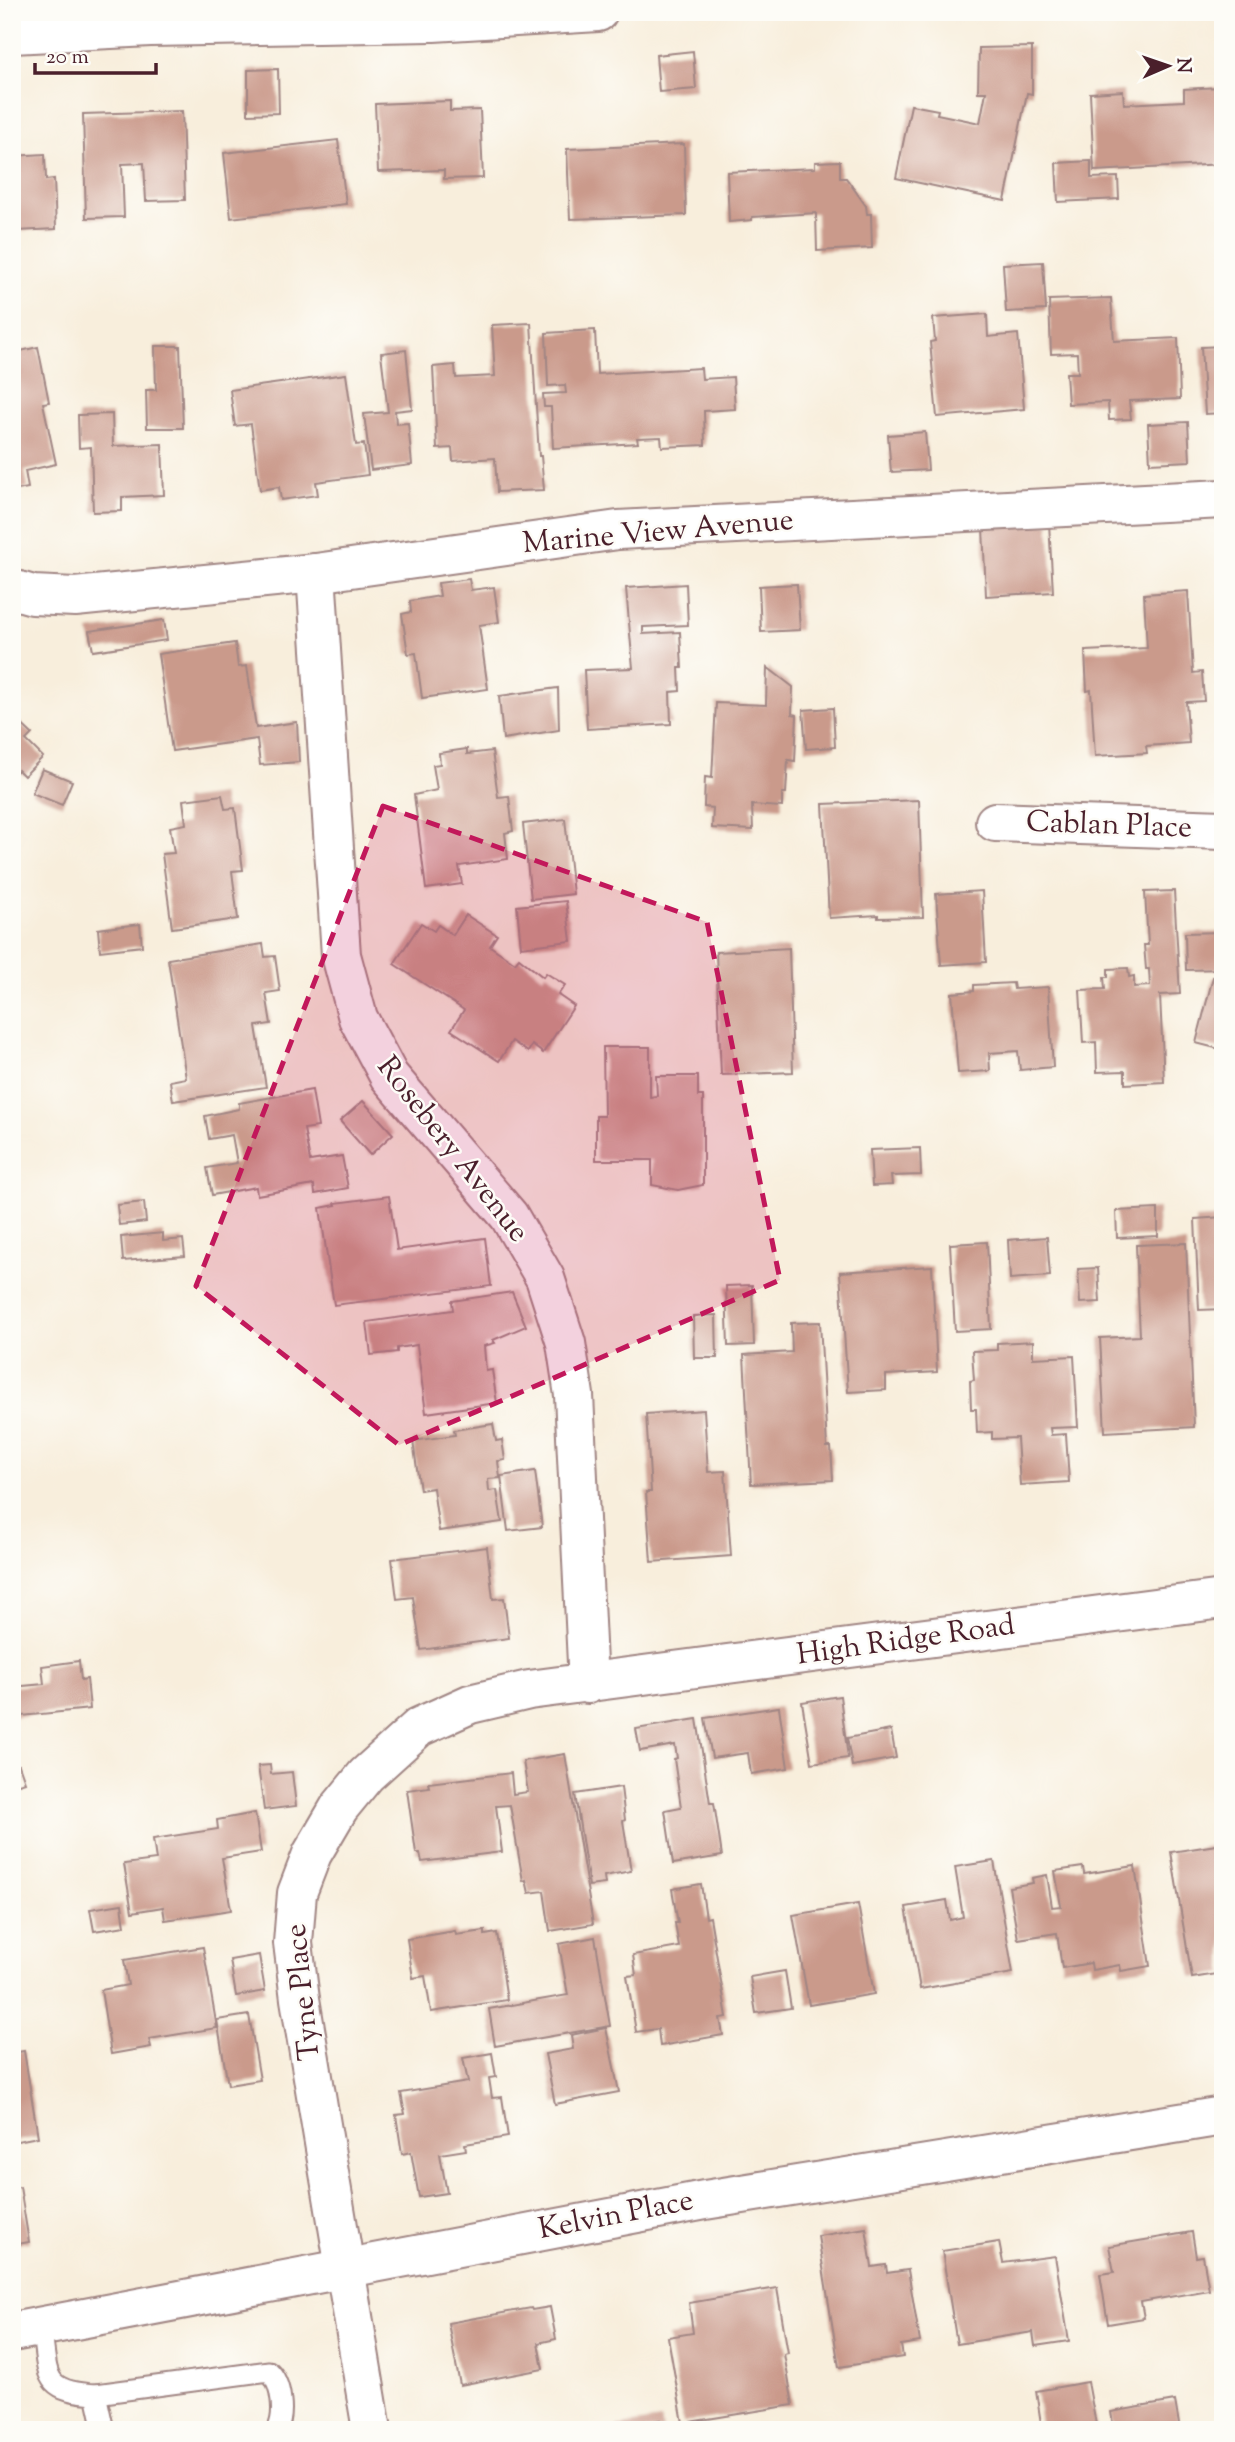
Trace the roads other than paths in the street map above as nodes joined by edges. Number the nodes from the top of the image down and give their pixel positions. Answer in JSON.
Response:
{"nodes":[{"id":1,"x":598,"y":12,"type":"edge"},
{"id":2,"x":12,"y":34,"type":"edge"},
{"id":3,"x":1223,"y":499,"type":"edge"},
{"id":4,"x":316,"y":573,"type":"junction"},
{"id":5,"x":12,"y":589,"type":"edge"},
{"id":6,"x":995,"y":822,"type":"dead end"},
{"id":7,"x":1223,"y":830,"type":"edge"},
{"id":8,"x":1223,"y":1599,"type":"edge"},
{"id":9,"x":588,"y":1684,"type":"junction"},
{"id":10,"x":1223,"y":2116,"type":"edge"},
{"id":11,"x":345,"y":2267,"type":"junction"},
{"id":12,"x":26,"y":2329,"type":"edge"},
{"id":13,"x":96,"y":2394,"type":"junction"},
{"id":14,"x":104,"y":2430,"type":"edge"},
{"id":15,"x":277,"y":2430,"type":"edge"},
{"id":16,"x":372,"y":2430,"type":"edge"}],
"edges":[{"from":1,"to":2,"type":"street"},
{"from":3,"to":4,"type":"street","name":"Marine View Avenue"},
{"from":4,"to":5,"type":"street","name":"Marine View Avenue"},
{"from":4,"to":9,"type":"street","name":"Rosebery Avenue"},
{"from":6,"to":7,"type":"street","name":"Cablan Place"},
{"from":8,"to":9,"type":"street","name":"High Ridge Road"},
{"from":9,"to":11,"type":"street","name":"Tyne Place"},
{"from":10,"to":11,"type":"street","name":"Kelvin Place"},
{"from":11,"to":12,"type":"street","name":"Kelvin Place"},
{"from":11,"to":16,"type":"street","name":"Tyne Place"},
{"from":12,"to":13,"type":"lane"},
{"from":13,"to":14,"type":"lane"},
{"from":13,"to":15,"type":"lane"}]}
